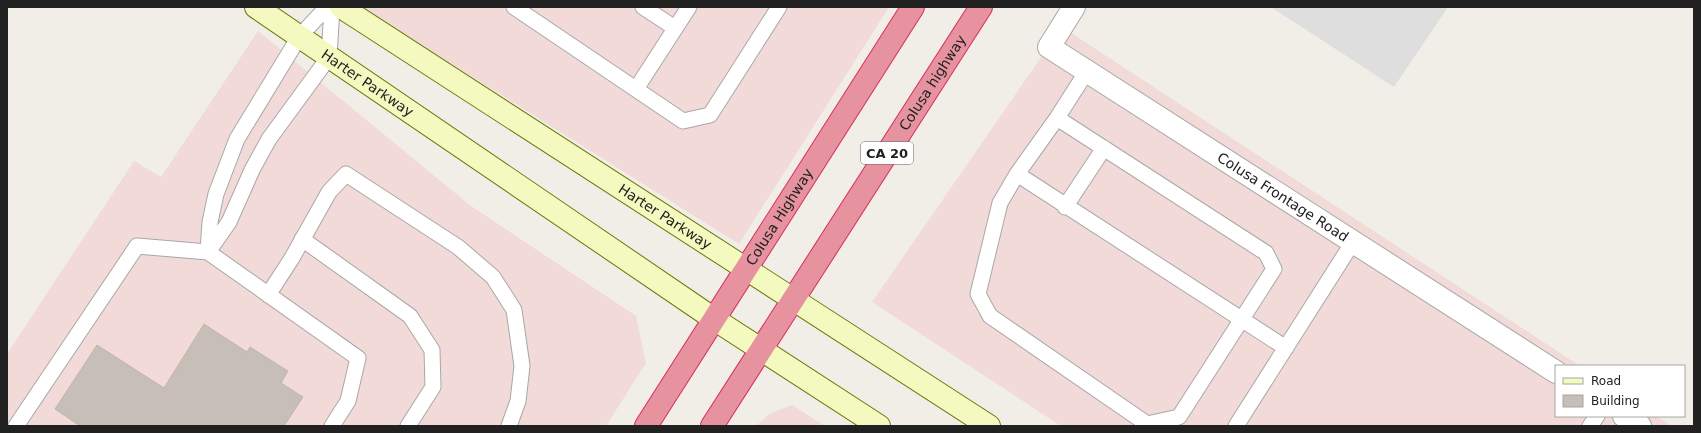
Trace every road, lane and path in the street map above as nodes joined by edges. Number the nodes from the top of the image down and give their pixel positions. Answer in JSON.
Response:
{"nodes":[{"id":1,"x":256,"y":7,"type":"edge"},
{"id":2,"x":327,"y":7,"type":"edge"},
{"id":3,"x":332,"y":7,"type":"edge"},
{"id":4,"x":341,"y":7,"type":"edge"},
{"id":5,"x":514,"y":7,"type":"edge"},
{"id":6,"x":643,"y":7,"type":"edge"},
{"id":7,"x":689,"y":7,"type":"edge"},
{"id":8,"x":779,"y":7,"type":"edge"},
{"id":9,"x":913,"y":7,"type":"edge"},
{"id":10,"x":981,"y":7,"type":"edge"},
{"id":11,"x":1074,"y":7,"type":"edge"},
{"id":12,"x":676,"y":28,"type":"junction"},
{"id":13,"x":299,"y":37,"type":"junction"},
{"id":14,"x":329,"y":56,"type":"junction"},
{"id":15,"x":1087,"y":71,"type":"junction"},
{"id":16,"x":636,"y":89,"type":"junction"},
{"id":17,"x":1057,"y":118,"type":"junction"},
{"id":18,"x":1104,"y":148,"type":"junction"},
{"id":19,"x":1017,"y":174,"type":"junction"},
{"id":20,"x":1065,"y":207,"type":"junction"},
{"id":21,"x":302,"y":239,"type":"junction"},
{"id":22,"x":1353,"y":242,"type":"junction"},
{"id":23,"x":208,"y":252,"type":"junction"},
{"id":24,"x":746,"y":268,"type":"junction"},
{"id":25,"x":268,"y":295,"type":"junction"},
{"id":26,"x":793,"y":300,"type":"junction"},
{"id":27,"x":714,"y":319,"type":"junction"},
{"id":28,"x":1241,"y":320,"type":"junction"},
{"id":29,"x":1286,"y":348,"type":"junction"},
{"id":30,"x":761,"y":350,"type":"junction"},
{"id":31,"x":1555,"y":371,"type":"edge"},
{"id":32,"x":1596,"y":417,"type":"edge"},
{"id":33,"x":1626,"y":417,"type":"edge"},
{"id":34,"x":16,"y":426,"type":"edge"},
{"id":35,"x":332,"y":426,"type":"edge"},
{"id":36,"x":408,"y":426,"type":"edge"},
{"id":37,"x":509,"y":426,"type":"edge"},
{"id":38,"x":646,"y":426,"type":"edge"},
{"id":39,"x":712,"y":426,"type":"edge"},
{"id":40,"x":879,"y":426,"type":"edge"},
{"id":41,"x":989,"y":426,"type":"edge"},
{"id":42,"x":1236,"y":426,"type":"edge"},
{"id":43,"x":1590,"y":426,"type":"edge"},
{"id":44,"x":1640,"y":426,"type":"edge"}],
"edges":[{"from":1,"to":13,"type":"street","name":"Harter Parkway"},
{"from":2,"to":13,"type":"lane"},
{"from":3,"to":14,"type":"lane"},
{"from":4,"to":24,"type":"street","name":"Harter Parkway"},
{"from":5,"to":16,"type":"lane"},
{"from":6,"to":12,"type":"lane"},
{"from":7,"to":12,"type":"lane"},
{"from":8,"to":16,"type":"lane"},
{"from":9,"to":24,"type":"highway","name":"Colusa Highway"},
{"from":10,"to":26,"type":"highway","name":"Colusa highway","number":"CA 20"},
{"from":11,"to":15,"type":"street","name":"Colusa Frontage Road"},
{"from":12,"to":16,"type":"lane"},
{"from":13,"to":14,"type":"street","name":"Harter Parkway"},
{"from":13,"to":23,"type":"lane"},
{"from":14,"to":23,"type":"lane"},
{"from":14,"to":27,"type":"street","name":"Harter Parkway"},
{"from":15,"to":17,"type":"lane"},
{"from":15,"to":22,"type":"street","name":"Colusa Frontage Road"},
{"from":17,"to":18,"type":"lane"},
{"from":17,"to":19,"type":"lane"},
{"from":18,"to":20,"type":"lane"},
{"from":18,"to":28,"type":"lane"},
{"from":19,"to":20,"type":"lane"},
{"from":19,"to":28,"type":"lane"},
{"from":20,"to":28,"type":"lane"},
{"from":21,"to":25,"type":"lane"},
{"from":21,"to":36,"type":"lane"},
{"from":21,"to":37,"type":"lane"},
{"from":22,"to":29,"type":"lane"},
{"from":22,"to":31,"type":"street","name":"Colusa Frontage Road"},
{"from":23,"to":25,"type":"lane"},
{"from":23,"to":34,"type":"lane"},
{"from":24,"to":26,"type":"street","name":"Harter Parkway"},
{"from":24,"to":27,"type":"highway","name":"Colusa Highway"},
{"from":25,"to":35,"type":"lane"},
{"from":26,"to":30,"type":"highway","number":"CA 20"},
{"from":26,"to":41,"type":"street","name":"Harter Parkway"},
{"from":27,"to":30,"type":"street","name":"Harter Parkway"},
{"from":27,"to":38,"type":"highway","name":"Colusa Highway"},
{"from":28,"to":29,"type":"lane"},
{"from":29,"to":42,"type":"lane"},
{"from":30,"to":39,"type":"highway","number":"CA 20"},
{"from":30,"to":40,"type":"street","name":"Harter Parkway"},
{"from":32,"to":43,"type":"lane"},
{"from":33,"to":44,"type":"street"}]}
